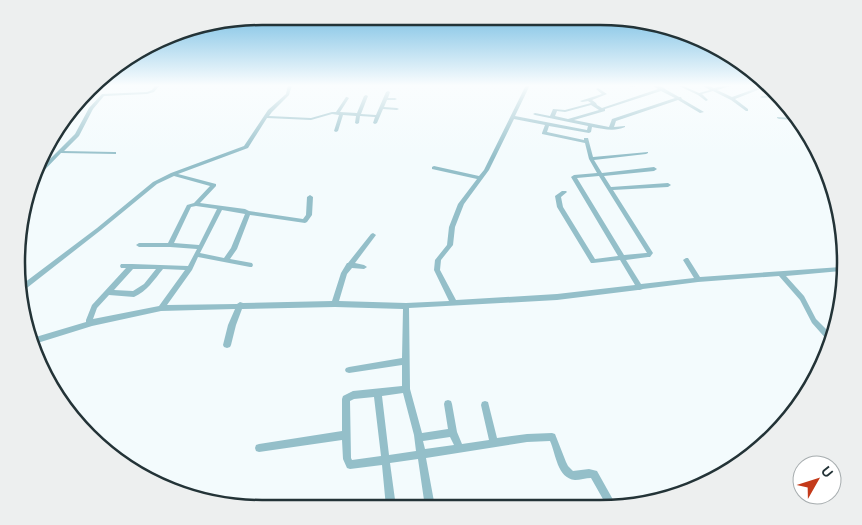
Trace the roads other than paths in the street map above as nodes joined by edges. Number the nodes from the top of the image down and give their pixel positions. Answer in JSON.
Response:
{"nodes":[{"id":1,"x":89,"y":110,"type":"edge"},
{"id":2,"x":272,"y":110,"type":"edge"},
{"id":3,"x":341,"y":110,"type":"edge"},
{"id":4,"x":360,"y":110,"type":"edge"},
{"id":5,"x":381,"y":110,"type":"edge"},
{"id":6,"x":516,"y":110,"type":"edge"},
{"id":7,"x":536,"y":110,"type":"edge"},
{"id":8,"x":571,"y":110,"type":"edge"},
{"id":9,"x":601,"y":110,"type":"edge"},
{"id":10,"x":646,"y":110,"type":"edge"},
{"id":11,"x":698,"y":110,"type":"edge"},
{"id":12,"x":702,"y":112,"type":"dead end"},
{"id":13,"x":339,"y":113,"type":"junction"},
{"id":14,"x":535,"y":114,"type":"junction"},
{"id":15,"x":358,"y":115,"type":"junction"},
{"id":16,"x":378,"y":116,"type":"junction"},
{"id":17,"x":582,"y":116,"type":"junction"},
{"id":18,"x":267,"y":117,"type":"junction"},
{"id":19,"x":512,"y":117,"type":"junction"},
{"id":20,"x":552,"y":117,"type":"junction"},
{"id":21,"x":779,"y":118,"type":"dead end"},
{"id":22,"x":788,"y":119,"type":"edge"},
{"id":23,"x":568,"y":120,"type":"junction"},
{"id":24,"x":531,"y":121,"type":"junction"},
{"id":25,"x":357,"y":123,"type":"dead end"},
{"id":26,"x":375,"y":123,"type":"dead end"},
{"id":27,"x":547,"y":125,"type":"junction"},
{"id":28,"x":592,"y":125,"type":"junction"},
{"id":29,"x":623,"y":127,"type":"dead end"},
{"id":30,"x":611,"y":129,"type":"junction"},
{"id":31,"x":336,"y":131,"type":"dead end"},
{"id":32,"x":588,"y":133,"type":"junction"},
{"id":33,"x":586,"y":142,"type":"junction"},
{"id":34,"x":60,"y":152,"type":"junction"},
{"id":35,"x":114,"y":153,"type":"dead end"},
{"id":36,"x":646,"y":153,"type":"dead end"},
{"id":37,"x":591,"y":159,"type":"junction"},
{"id":38,"x":45,"y":167,"type":"edge"},
{"id":39,"x":434,"y":168,"type":"dead end"},
{"id":40,"x":654,"y":168,"type":"dead end"},
{"id":41,"x":599,"y":173,"type":"junction"},
{"id":42,"x":173,"y":174,"type":"junction"},
{"id":43,"x":480,"y":178,"type":"junction"},
{"id":44,"x":668,"y":185,"type":"dead end"},
{"id":45,"x":611,"y":189,"type":"junction"},
{"id":46,"x":564,"y":192,"type":"dead end"},
{"id":47,"x":310,"y":197,"type":"dead end"},
{"id":48,"x":196,"y":204,"type":"junction"},
{"id":49,"x":221,"y":207,"type":"junction"},
{"id":50,"x":248,"y":213,"type":"junction"},
{"id":51,"x":373,"y":234,"type":"dead end"},
{"id":52,"x":170,"y":245,"type":"junction"},
{"id":53,"x":139,"y":246,"type":"dead end"},
{"id":54,"x":201,"y":248,"type":"junction"},
{"id":55,"x":197,"y":255,"type":"junction"},
{"id":56,"x":621,"y":259,"type":"junction"},
{"id":57,"x":226,"y":260,"type":"junction"},
{"id":58,"x":686,"y":260,"type":"dead end"},
{"id":59,"x":349,"y":264,"type":"junction"},
{"id":60,"x":250,"y":265,"type":"dead end"},
{"id":61,"x":123,"y":266,"type":"dead end"},
{"id":62,"x":132,"y":266,"type":"junction"},
{"id":63,"x":161,"y":267,"type":"junction"},
{"id":64,"x":364,"y":267,"type":"dead end"},
{"id":65,"x":190,"y":268,"type":"junction"},
{"id":66,"x":837,"y":269,"type":"edge"},
{"id":67,"x":780,"y":273,"type":"junction"},
{"id":68,"x":698,"y":280,"type":"junction"},
{"id":69,"x":26,"y":285,"type":"edge"},
{"id":70,"x":640,"y":288,"type":"junction"},
{"id":71,"x":107,"y":292,"type":"junction"},
{"id":72,"x":453,"y":302,"type":"junction"},
{"id":73,"x":335,"y":304,"type":"junction"},
{"id":74,"x":240,"y":305,"type":"junction"},
{"id":75,"x":406,"y":306,"type":"junction"},
{"id":76,"x":161,"y":308,"type":"junction"},
{"id":77,"x":92,"y":323,"type":"junction"},
{"id":78,"x":826,"y":334,"type":"edge"},
{"id":79,"x":38,"y":339,"type":"edge"},
{"id":80,"x":227,"y":345,"type":"dead end"},
{"id":81,"x":406,"y":361,"type":"junction"},
{"id":82,"x":349,"y":370,"type":"dead end"},
{"id":83,"x":406,"y":389,"type":"junction"},
{"id":84,"x":378,"y":393,"type":"junction"},
{"id":85,"x":448,"y":404,"type":"dead end"},
{"id":86,"x":485,"y":405,"type":"dead end"},
{"id":87,"x":453,"y":432,"type":"junction"},
{"id":88,"x":346,"y":435,"type":"junction"},
{"id":89,"x":418,"y":438,"type":"junction"},
{"id":90,"x":494,"y":443,"type":"junction"},
{"id":91,"x":259,"y":448,"type":"dead end"},
{"id":92,"x":459,"y":448,"type":"junction"},
{"id":93,"x":421,"y":455,"type":"junction"},
{"id":94,"x":385,"y":460,"type":"junction"},
{"id":95,"x":608,"y":499,"type":"edge"},
{"id":96,"x":390,"y":500,"type":"edge"},
{"id":97,"x":429,"y":500,"type":"edge"}],
"edges":[{"from":1,"to":34,"type":"street"},
{"from":2,"to":18,"type":"street"},
{"from":3,"to":13,"type":"street"},
{"from":4,"to":15,"type":"street"},
{"from":5,"to":16,"type":"street"},
{"from":6,"to":19,"type":"street"},
{"from":7,"to":14,"type":"street"},
{"from":8,"to":20,"type":"street"},
{"from":9,"to":17,"type":"street"},
{"from":10,"to":30,"type":"street"},
{"from":11,"to":12,"type":"street"},
{"from":13,"to":15,"type":"street"},
{"from":13,"to":18,"type":"street"},
{"from":13,"to":31,"type":"street"},
{"from":14,"to":20,"type":"street"},
{"from":14,"to":24,"type":"street"},
{"from":15,"to":16,"type":"street"},
{"from":15,"to":25,"type":"street"},
{"from":16,"to":26,"type":"street"},
{"from":17,"to":23,"type":"street"},
{"from":17,"to":28,"type":"street"},
{"from":18,"to":42,"type":"street"},
{"from":19,"to":24,"type":"street"},
{"from":19,"to":43,"type":"street"},
{"from":20,"to":23,"type":"street"},
{"from":21,"to":22,"type":"street"},
{"from":23,"to":28,"type":"street"},
{"from":24,"to":27,"type":"street"},
{"from":27,"to":32,"type":"street"},
{"from":27,"to":33,"type":"street"},
{"from":28,"to":30,"type":"street"},
{"from":28,"to":32,"type":"street"},
{"from":29,"to":30,"type":"street"},
{"from":32,"to":33,"type":"street"},
{"from":33,"to":37,"type":"street"},
{"from":34,"to":35,"type":"street"},
{"from":34,"to":38,"type":"street"},
{"from":36,"to":37,"type":"street"},
{"from":37,"to":41,"type":"street"},
{"from":39,"to":43,"type":"street"},
{"from":40,"to":41,"type":"street"},
{"from":41,"to":45,"type":"street"},
{"from":41,"to":56,"type":"street"},
{"from":42,"to":48,"type":"street"},
{"from":42,"to":69,"type":"street"},
{"from":43,"to":72,"type":"street"},
{"from":44,"to":45,"type":"street"},
{"from":45,"to":56,"type":"street"},
{"from":46,"to":56,"type":"street"},
{"from":47,"to":50,"type":"street"},
{"from":48,"to":49,"type":"street"},
{"from":48,"to":52,"type":"street"},
{"from":49,"to":50,"type":"street"},
{"from":49,"to":54,"type":"street"},
{"from":50,"to":57,"type":"street"},
{"from":51,"to":59,"type":"street"},
{"from":52,"to":53,"type":"street"},
{"from":52,"to":54,"type":"street"},
{"from":54,"to":55,"type":"street"},
{"from":55,"to":57,"type":"street"},
{"from":55,"to":65,"type":"street"},
{"from":56,"to":70,"type":"street"},
{"from":57,"to":60,"type":"street"},
{"from":58,"to":68,"type":"street"},
{"from":59,"to":64,"type":"street"},
{"from":59,"to":73,"type":"street"},
{"from":61,"to":62,"type":"street"},
{"from":62,"to":63,"type":"street"},
{"from":62,"to":71,"type":"street"},
{"from":63,"to":65,"type":"street"},
{"from":63,"to":71,"type":"street"},
{"from":65,"to":76,"type":"street"},
{"from":66,"to":67,"type":"street"},
{"from":67,"to":68,"type":"street"},
{"from":67,"to":78,"type":"street"},
{"from":68,"to":70,"type":"street"},
{"from":70,"to":72,"type":"street"},
{"from":71,"to":77,"type":"street"},
{"from":72,"to":75,"type":"street"},
{"from":73,"to":74,"type":"street"},
{"from":73,"to":75,"type":"street"},
{"from":74,"to":76,"type":"street"},
{"from":74,"to":80,"type":"street"},
{"from":75,"to":81,"type":"street"},
{"from":76,"to":77,"type":"street"},
{"from":77,"to":79,"type":"street"},
{"from":81,"to":82,"type":"street"},
{"from":81,"to":83,"type":"street"},
{"from":83,"to":84,"type":"street"},
{"from":83,"to":89,"type":"street"},
{"from":84,"to":88,"type":"street"},
{"from":84,"to":94,"type":"street"},
{"from":85,"to":87,"type":"street"},
{"from":86,"to":90,"type":"street"},
{"from":87,"to":89,"type":"street"},
{"from":87,"to":92,"type":"street"},
{"from":88,"to":91,"type":"street"},
{"from":88,"to":94,"type":"street"},
{"from":89,"to":93,"type":"street"},
{"from":90,"to":92,"type":"street"},
{"from":90,"to":95,"type":"street"},
{"from":92,"to":93,"type":"street"},
{"from":93,"to":94,"type":"street"},
{"from":93,"to":97,"type":"street"},
{"from":94,"to":96,"type":"street"}]}
